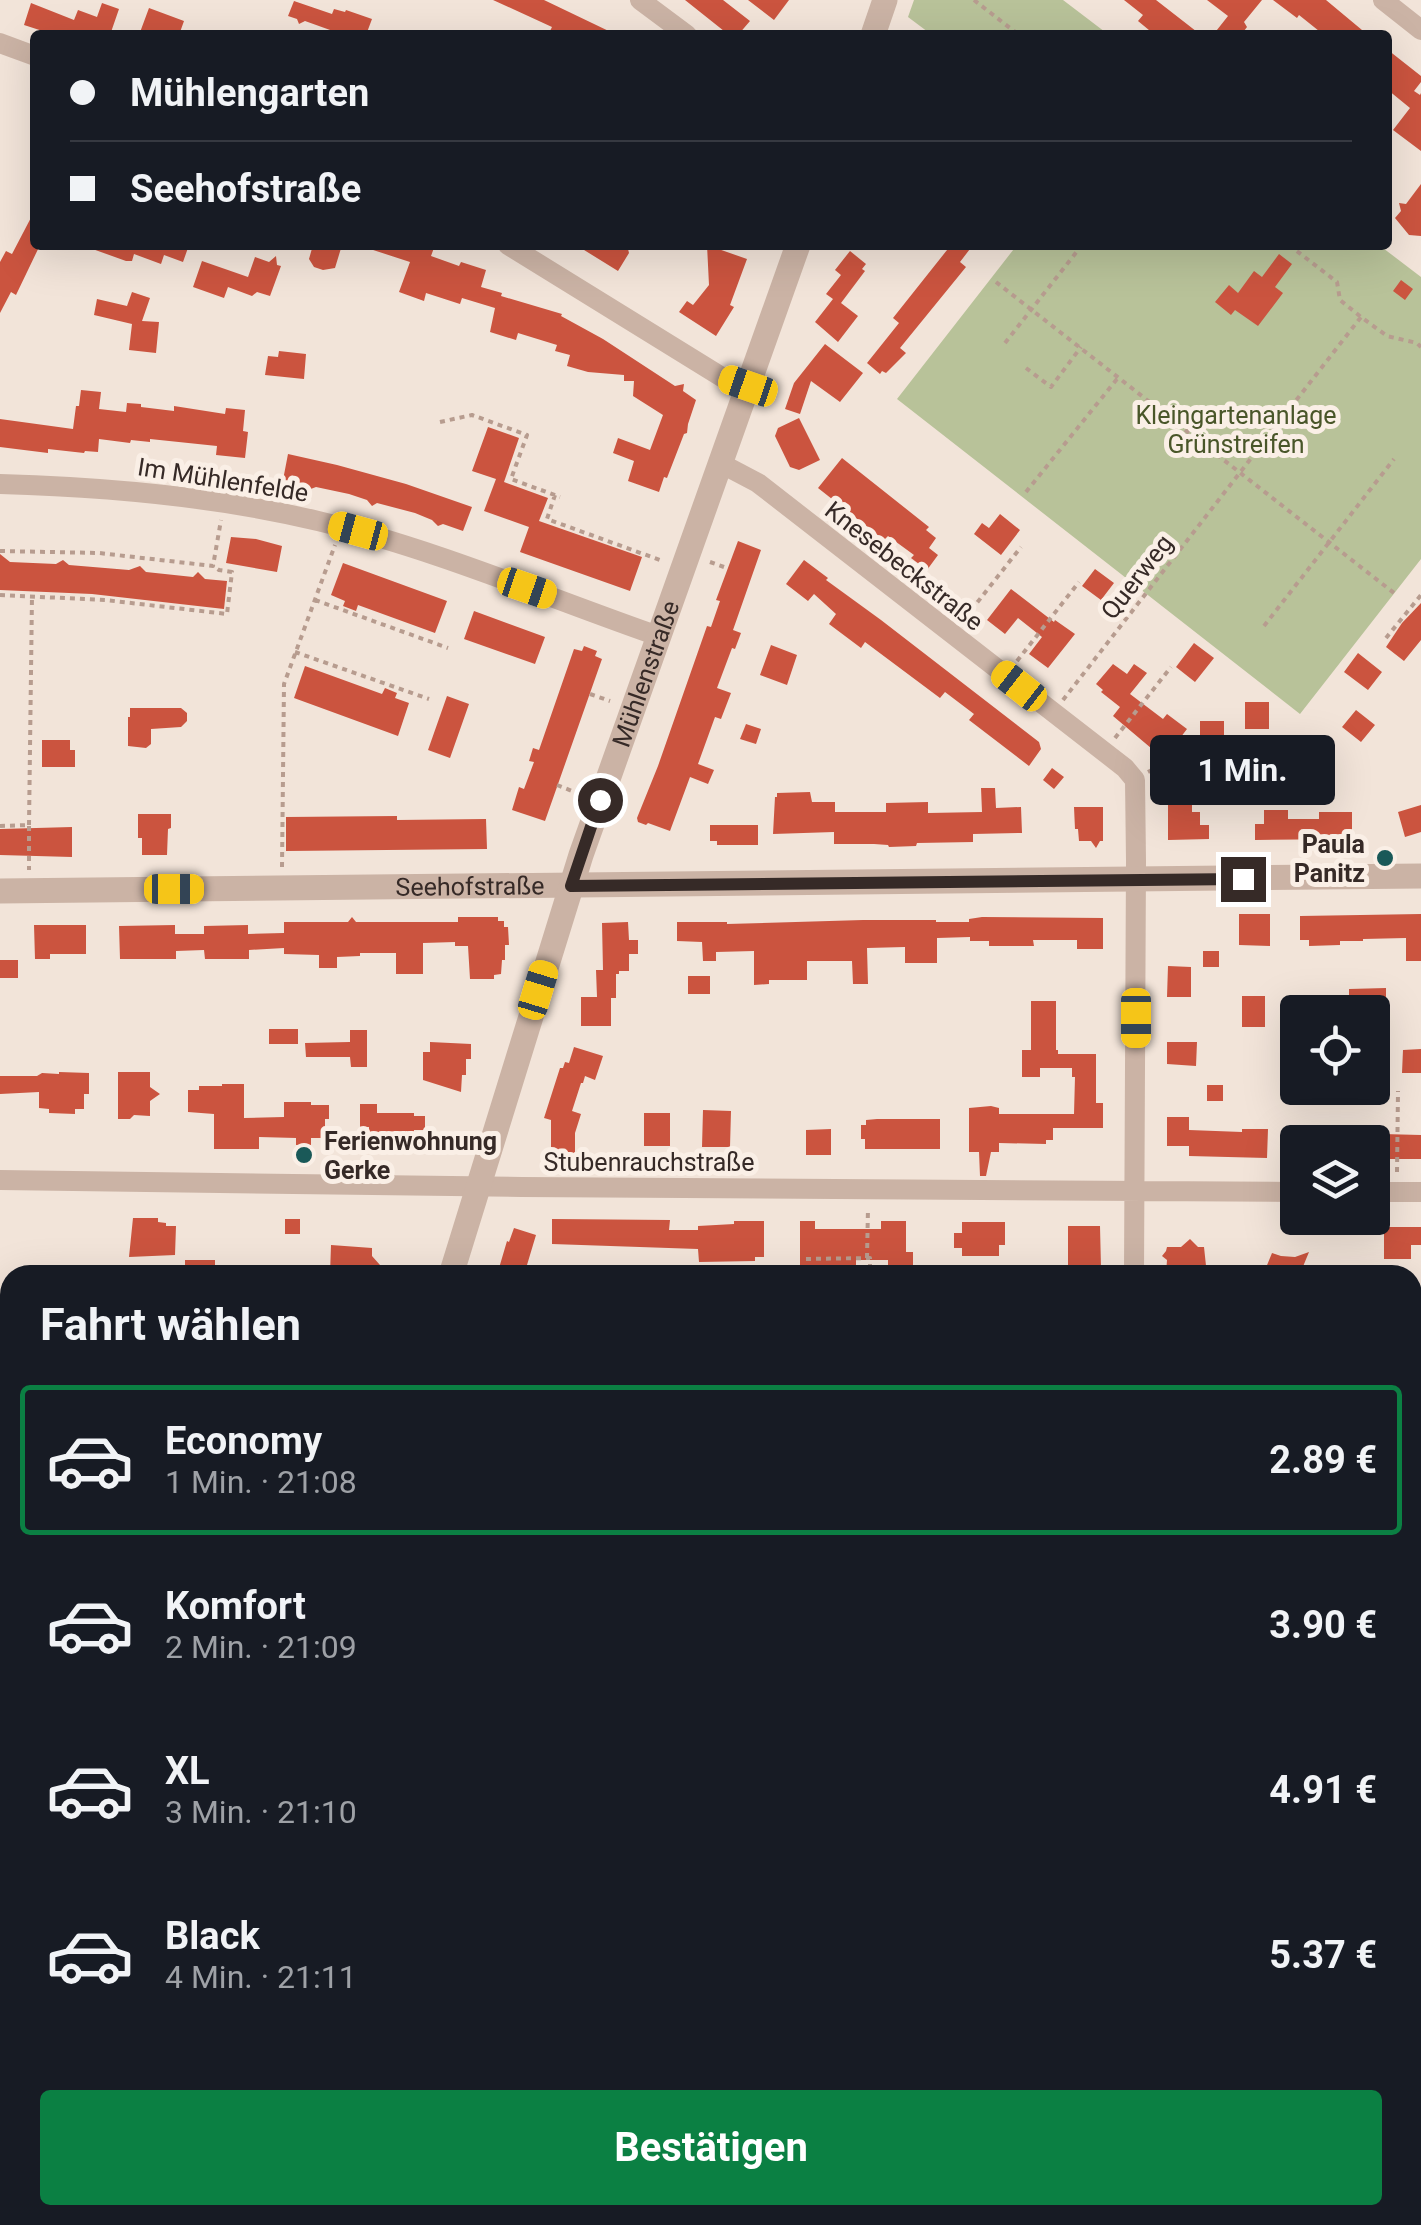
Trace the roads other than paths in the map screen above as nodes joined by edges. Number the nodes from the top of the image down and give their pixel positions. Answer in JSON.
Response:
{"nodes":[{"id":1,"x":640,"y":0,"type":"edge"},
{"id":2,"x":886,"y":0,"type":"edge"},
{"id":3,"x":1383,"y":0,"type":"edge"},
{"id":4,"x":681,"y":30,"type":"edge"},
{"id":5,"x":875,"y":30,"type":"edge"},
{"id":6,"x":1421,"y":30,"type":"edge"},
{"id":7,"x":0,"y":44,"type":"edge"},
{"id":8,"x":30,"y":54,"type":"edge"},
{"id":9,"x":516,"y":250,"type":"edge"},
{"id":10,"x":796,"y":250,"type":"edge"},
{"id":11,"x":748,"y":386,"type":"junction"},
{"id":12,"x":720,"y":464,"type":"junction"},
{"id":13,"x":0,"y":484,"type":"edge"},
{"id":14,"x":658,"y":636,"type":"junction"},
{"id":15,"x":1421,"y":876,"type":"edge"},
{"id":16,"x":1136,"y":880,"type":"junction"},
{"id":17,"x":571,"y":886,"type":"junction"},
{"id":18,"x":0,"y":890,"type":"edge"},
{"id":19,"x":0,"y":1180,"type":"edge"},
{"id":20,"x":478,"y":1186,"type":"junction"},
{"id":21,"x":1135,"y":1190,"type":"junction"},
{"id":22,"x":1280,"y":1192,"type":"edge"},
{"id":23,"x":1390,"y":1192,"type":"edge"},
{"id":24,"x":1421,"y":1192,"type":"edge"},
{"id":25,"x":454,"y":1265,"type":"edge"},
{"id":26,"x":1134,"y":1265,"type":"edge"}],
"edges":[{"from":1,"to":4,"type":"street"},
{"from":2,"to":5,"type":"street"},
{"from":3,"to":6,"type":"street"},
{"from":7,"to":8,"type":"street"},
{"from":9,"to":11,"type":"street"},
{"from":10,"to":11,"type":"street","name":"Mühlenstraße"},
{"from":11,"to":12,"type":"street","name":"Mühlenstraße"},
{"from":12,"to":14,"type":"street","name":"Mühlenstraße"},
{"from":12,"to":16,"type":"street","name":"Knesebeckstraße"},
{"from":13,"to":14,"type":"street","name":"Im Mühlenfelde"},
{"from":14,"to":17,"type":"street","name":"Mühlenstraße"},
{"from":15,"to":16,"type":"street","name":"Seehofstraße"},
{"from":16,"to":17,"type":"street","name":"Seehofstraße"},
{"from":16,"to":21,"type":"street","name":"Knesebeckstraße"},
{"from":17,"to":18,"type":"street","name":"Seehofstraße"},
{"from":17,"to":20,"type":"street","name":"Mühlenstraße"},
{"from":19,"to":20,"type":"street","name":"Stubenrauchstraße"},
{"from":20,"to":21,"type":"street","name":"Stubenrauchstraße"},
{"from":20,"to":25,"type":"street","name":"Mühlenstraße"},
{"from":21,"to":22,"type":"street","name":"Stubenrauchstraße"},
{"from":21,"to":26,"type":"street","name":"Knesebeckstraße"},
{"from":23,"to":24,"type":"street"}]}
